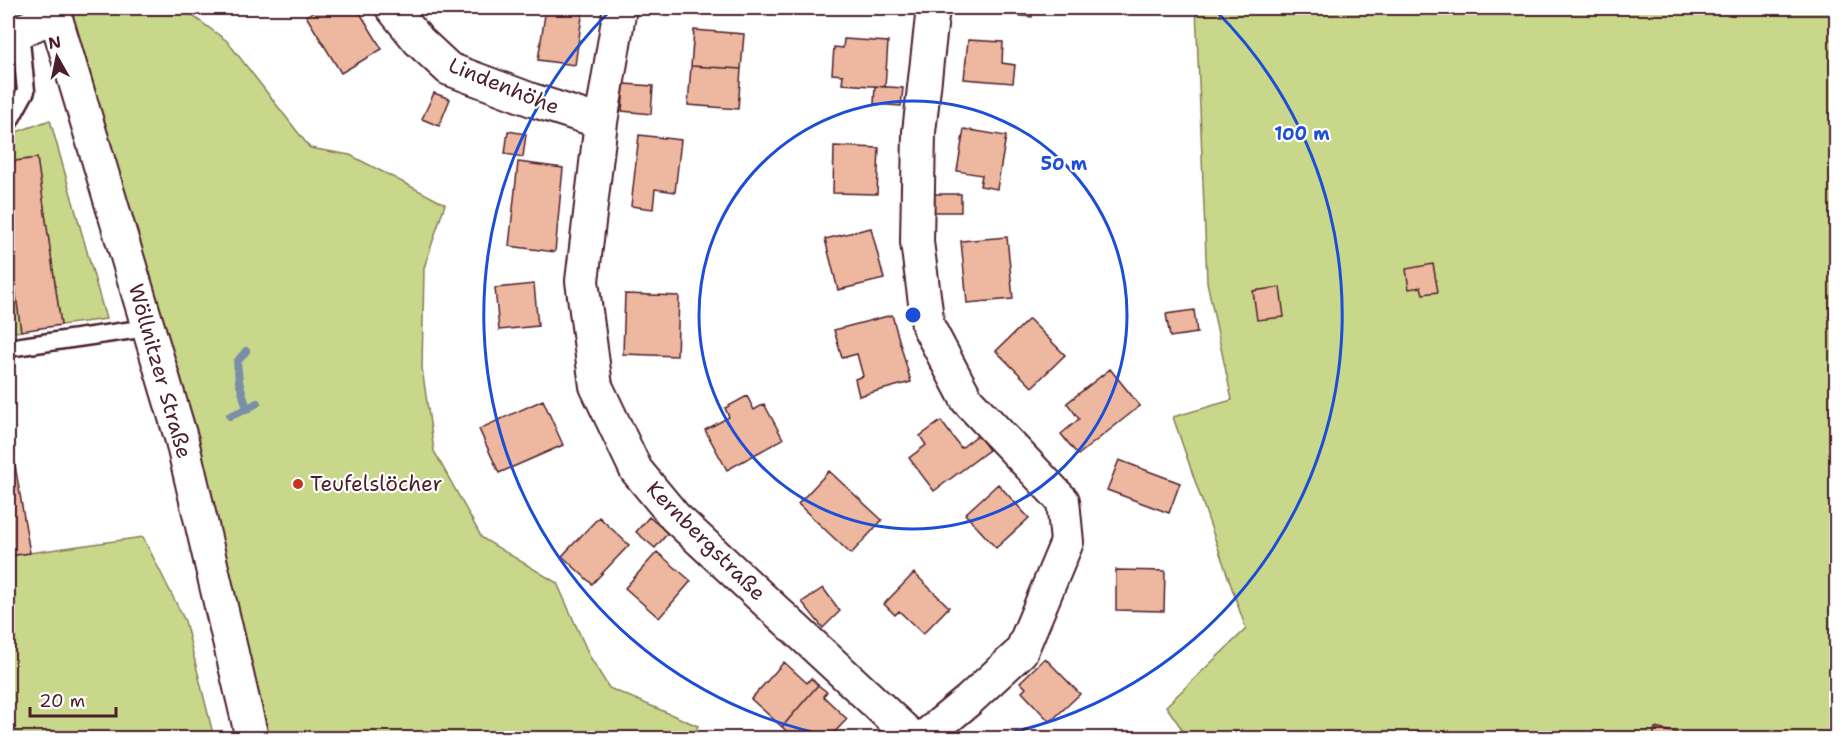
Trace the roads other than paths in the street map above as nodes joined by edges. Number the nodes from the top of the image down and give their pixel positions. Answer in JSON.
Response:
{"nodes":[{"id":1,"x":392,"y":8,"type":"edge"},
{"id":2,"x":620,"y":8,"type":"edge"},
{"id":3,"x":933,"y":8,"type":"edge"},
{"id":4,"x":54,"y":12,"type":"edge"},
{"id":5,"x":14,"y":32,"type":"edge"},
{"id":6,"x":601,"y":122,"type":"junction"},
{"id":7,"x":8,"y":124,"type":"edge"},
{"id":8,"x":147,"y":328,"type":"junction"},
{"id":9,"x":8,"y":348,"type":"edge"},
{"id":10,"x":252,"y":738,"type":"edge"},
{"id":11,"x":913,"y":738,"type":"edge"},
{"id":12,"x":922,"y":738,"type":"edge"}],
"edges":[{"from":1,"to":6,"type":"street","name":"Lindenhöhe"},
{"from":2,"to":6,"type":"street","name":"Kernbergstraße"},
{"from":3,"to":12,"type":"street"},
{"from":4,"to":5,"type":"street"},
{"from":4,"to":8,"type":"street","name":"Wöllnitzer Straße"},
{"from":5,"to":7,"type":"lane"},
{"from":6,"to":11,"type":"street","name":"Kernbergstraße"},
{"from":8,"to":9,"type":"lane"},
{"from":8,"to":10,"type":"street","name":"Wöllnitzer Straße"}]}
